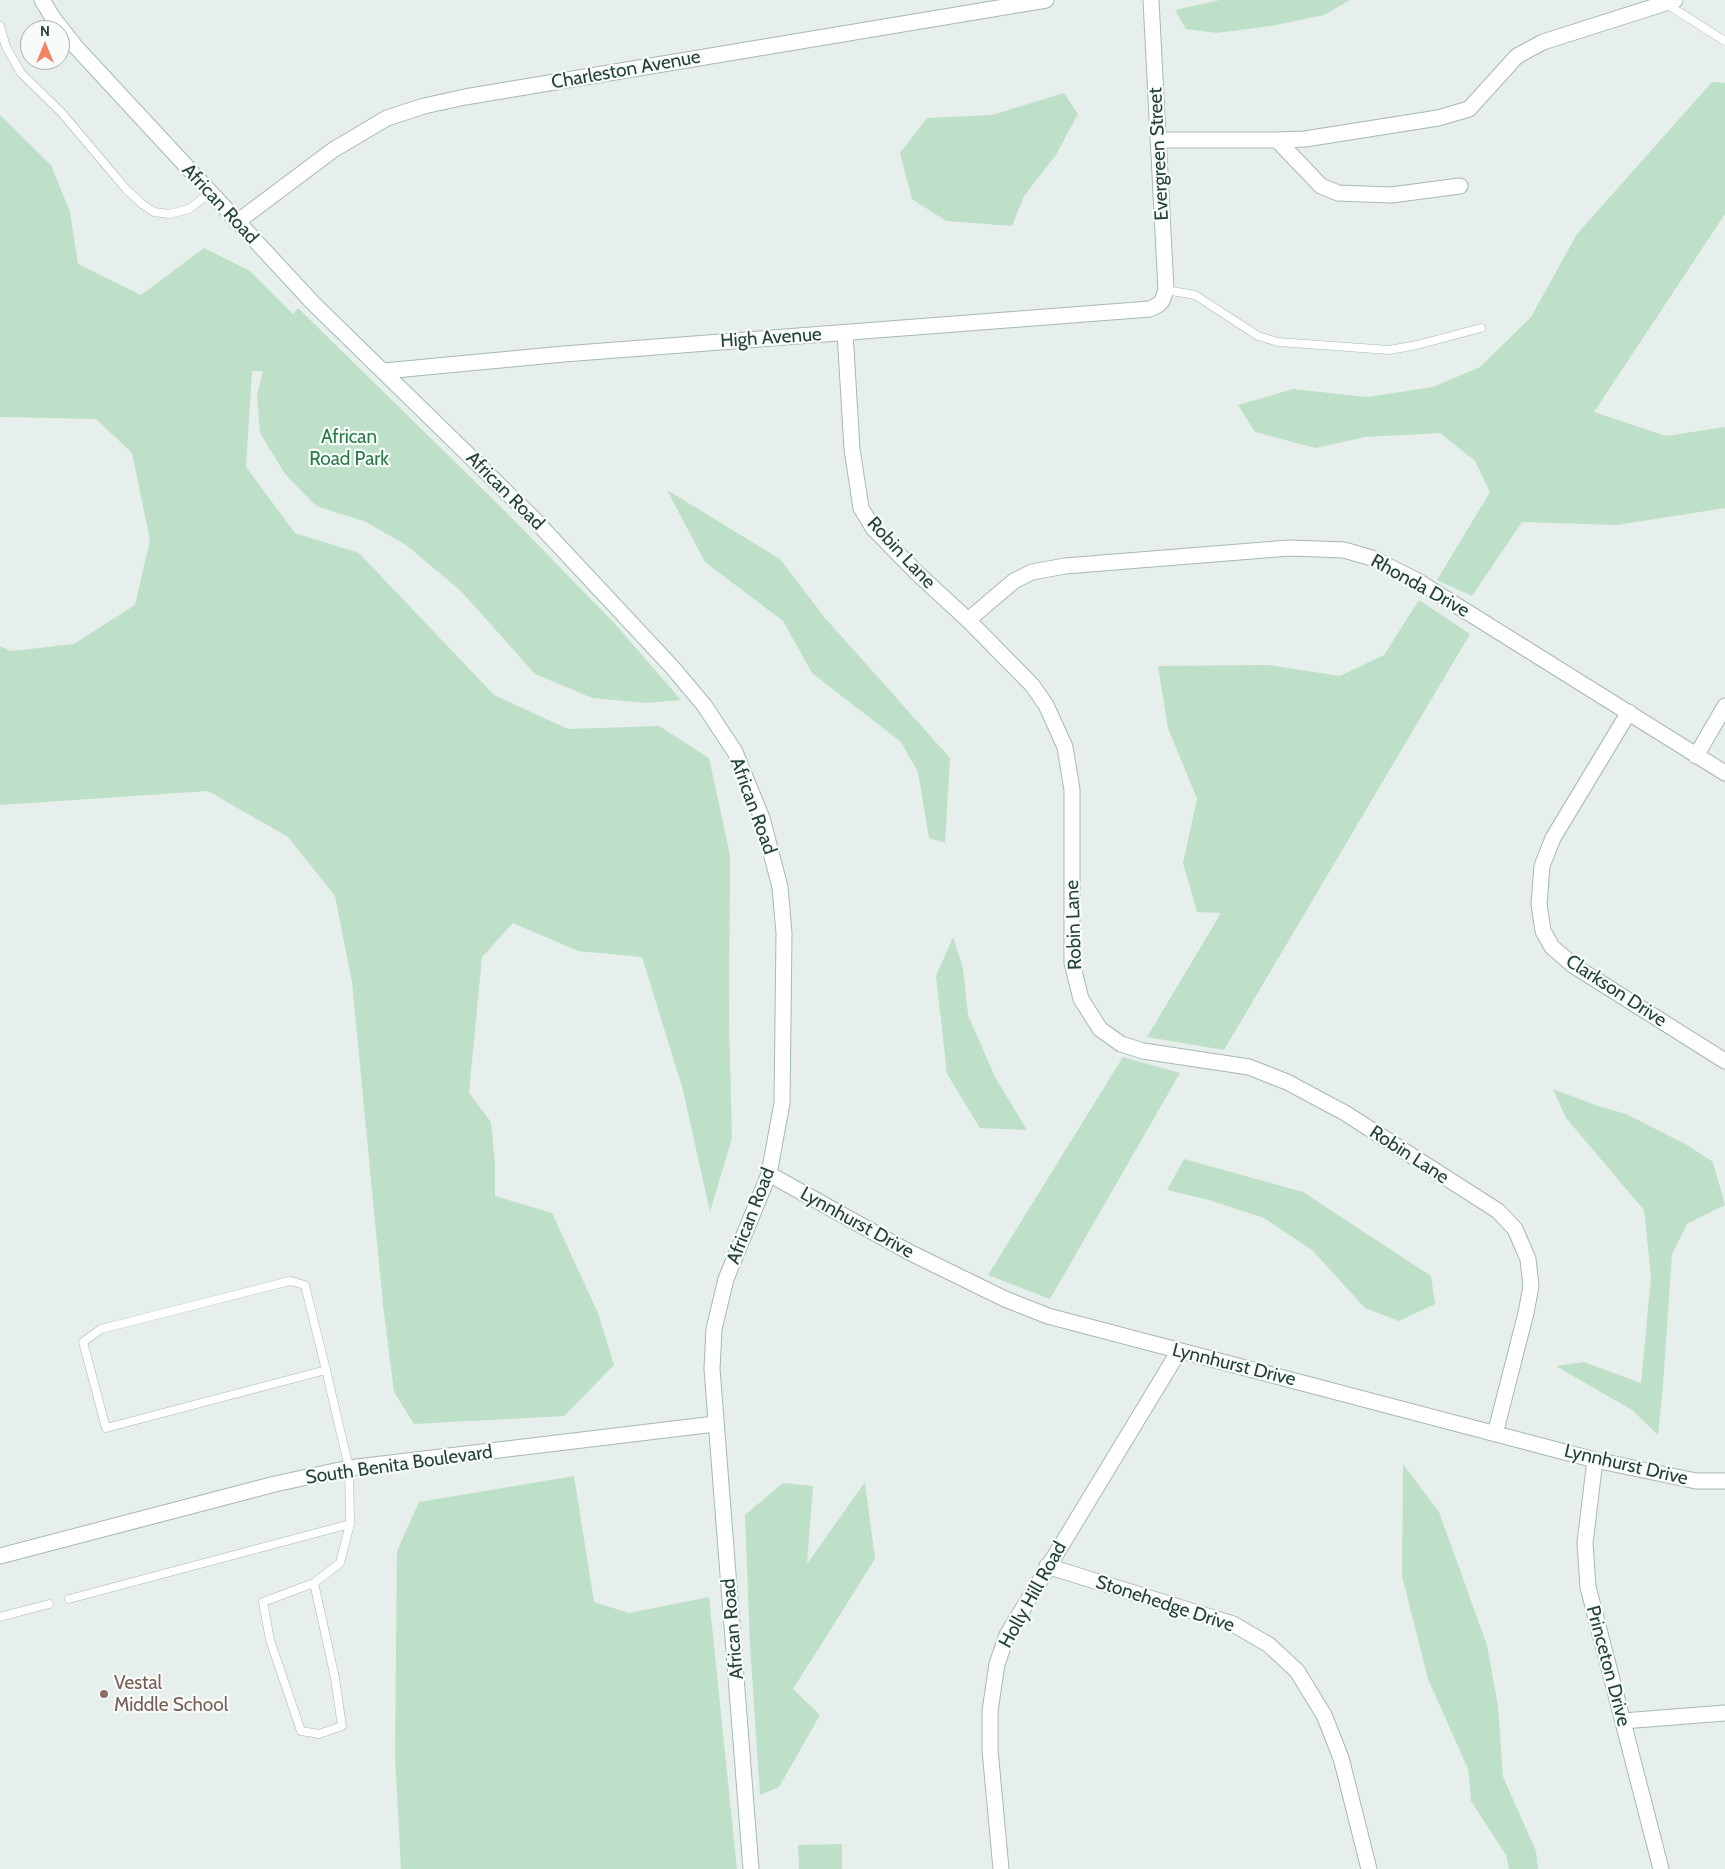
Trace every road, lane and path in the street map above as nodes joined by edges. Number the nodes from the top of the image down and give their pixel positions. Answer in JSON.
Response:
{"nodes":[{"id":1,"x":42,"y":0,"type":"edge"},
{"id":2,"x":1046,"y":0,"type":"edge"},
{"id":3,"x":1151,"y":0,"type":"edge"},
{"id":4,"x":1670,"y":2,"type":"edge"},
{"id":5,"x":0,"y":26,"type":"edge"},
{"id":6,"x":1725,"y":41,"type":"edge"},
{"id":7,"x":1158,"y":140,"type":"junction"},
{"id":8,"x":1276,"y":140,"type":"junction"},
{"id":9,"x":1460,"y":186,"type":"dead end"},
{"id":10,"x":210,"y":193,"type":"junction"},
{"id":11,"x":237,"y":222,"type":"junction"},
{"id":12,"x":1166,"y":290,"type":"junction"},
{"id":13,"x":1481,"y":328,"type":"dead end"},
{"id":14,"x":845,"y":333,"type":"junction"},
{"id":15,"x":384,"y":371,"type":"junction"},
{"id":16,"x":968,"y":620,"type":"junction"},
{"id":17,"x":1725,"y":706,"type":"edge"},
{"id":18,"x":1629,"y":712,"type":"junction"},
{"id":19,"x":1696,"y":756,"type":"junction"},
{"id":20,"x":1725,"y":772,"type":"edge"},
{"id":21,"x":1725,"y":1061,"type":"edge"},
{"id":22,"x":769,"y":1174,"type":"junction"},
{"id":23,"x":1179,"y":1351,"type":"junction"},
{"id":24,"x":326,"y":1370,"type":"junction"},
{"id":25,"x":715,"y":1424,"type":"junction"},
{"id":26,"x":1495,"y":1434,"type":"junction"},
{"id":27,"x":1595,"y":1460,"type":"junction"},
{"id":28,"x":349,"y":1468,"type":"junction"},
{"id":29,"x":1725,"y":1481,"type":"edge"},
{"id":30,"x":350,"y":1524,"type":"junction"},
{"id":31,"x":0,"y":1556,"type":"edge"},
{"id":32,"x":1047,"y":1566,"type":"junction"},
{"id":33,"x":314,"y":1583,"type":"junction"},
{"id":34,"x":69,"y":1599,"type":"dead end"},
{"id":35,"x":49,"y":1604,"type":"dead end"},
{"id":36,"x":0,"y":1617,"type":"edge"},
{"id":37,"x":1725,"y":1713,"type":"edge"},
{"id":38,"x":1623,"y":1721,"type":"junction"},
{"id":39,"x":751,"y":1869,"type":"edge"},
{"id":40,"x":1001,"y":1869,"type":"edge"},
{"id":41,"x":1370,"y":1869,"type":"edge"},
{"id":42,"x":1661,"y":1869,"type":"edge"}],
"edges":[{"from":1,"to":10,"type":"street","name":"African Road"},
{"from":2,"to":11,"type":"street","name":"Charleston Avenue"},
{"from":3,"to":7,"type":"street","name":"Evergreen Street"},
{"from":4,"to":6,"type":"lane"},
{"from":4,"to":8,"type":"street"},
{"from":5,"to":10,"type":"lane"},
{"from":7,"to":8,"type":"street"},
{"from":7,"to":12,"type":"street","name":"Evergreen Street"},
{"from":8,"to":9,"type":"street"},
{"from":10,"to":11,"type":"street","name":"African Road"},
{"from":11,"to":15,"type":"street","name":"African Road"},
{"from":12,"to":13,"type":"lane"},
{"from":12,"to":14,"type":"street","name":"High Avenue"},
{"from":14,"to":15,"type":"street","name":"High Avenue"},
{"from":14,"to":16,"type":"street","name":"Robin Lane"},
{"from":15,"to":22,"type":"street","name":"African Road"},
{"from":16,"to":18,"type":"street","name":"Rhonda Drive"},
{"from":16,"to":26,"type":"street","name":"Robin Lane"},
{"from":17,"to":19,"type":"street"},
{"from":18,"to":19,"type":"street","name":"Rhonda Drive"},
{"from":18,"to":21,"type":"street","name":"Clarkson Drive"},
{"from":19,"to":20,"type":"street","name":"Rhonda Drive"},
{"from":22,"to":23,"type":"street","name":"Lynnhurst Drive"},
{"from":22,"to":25,"type":"street","name":"African Road"},
{"from":23,"to":26,"type":"street","name":"Lynnhurst Drive"},
{"from":23,"to":32,"type":"street","name":"Holly Hill Road"},
{"from":24,"to":24,"type":"lane"},
{"from":24,"to":28,"type":"lane"},
{"from":25,"to":28,"type":"street","name":"South Benita Boulevard"},
{"from":25,"to":39,"type":"street","name":"African Road"},
{"from":26,"to":27,"type":"street","name":"Lynnhurst Drive"},
{"from":27,"to":29,"type":"street","name":"Lynnhurst Drive"},
{"from":27,"to":38,"type":"street","name":"Princeton Drive"},
{"from":28,"to":30,"type":"lane"},
{"from":28,"to":31,"type":"street","name":"South Benita Boulevard"},
{"from":30,"to":33,"type":"lane"},
{"from":30,"to":34,"type":"lane"},
{"from":32,"to":40,"type":"street","name":"Holly Hill Road"},
{"from":32,"to":41,"type":"street","name":"Stonehedge Drive"},
{"from":33,"to":33,"type":"lane"},
{"from":35,"to":36,"type":"lane"},
{"from":37,"to":38,"type":"street"},
{"from":38,"to":42,"type":"street","name":"Princeton Drive"}]}
